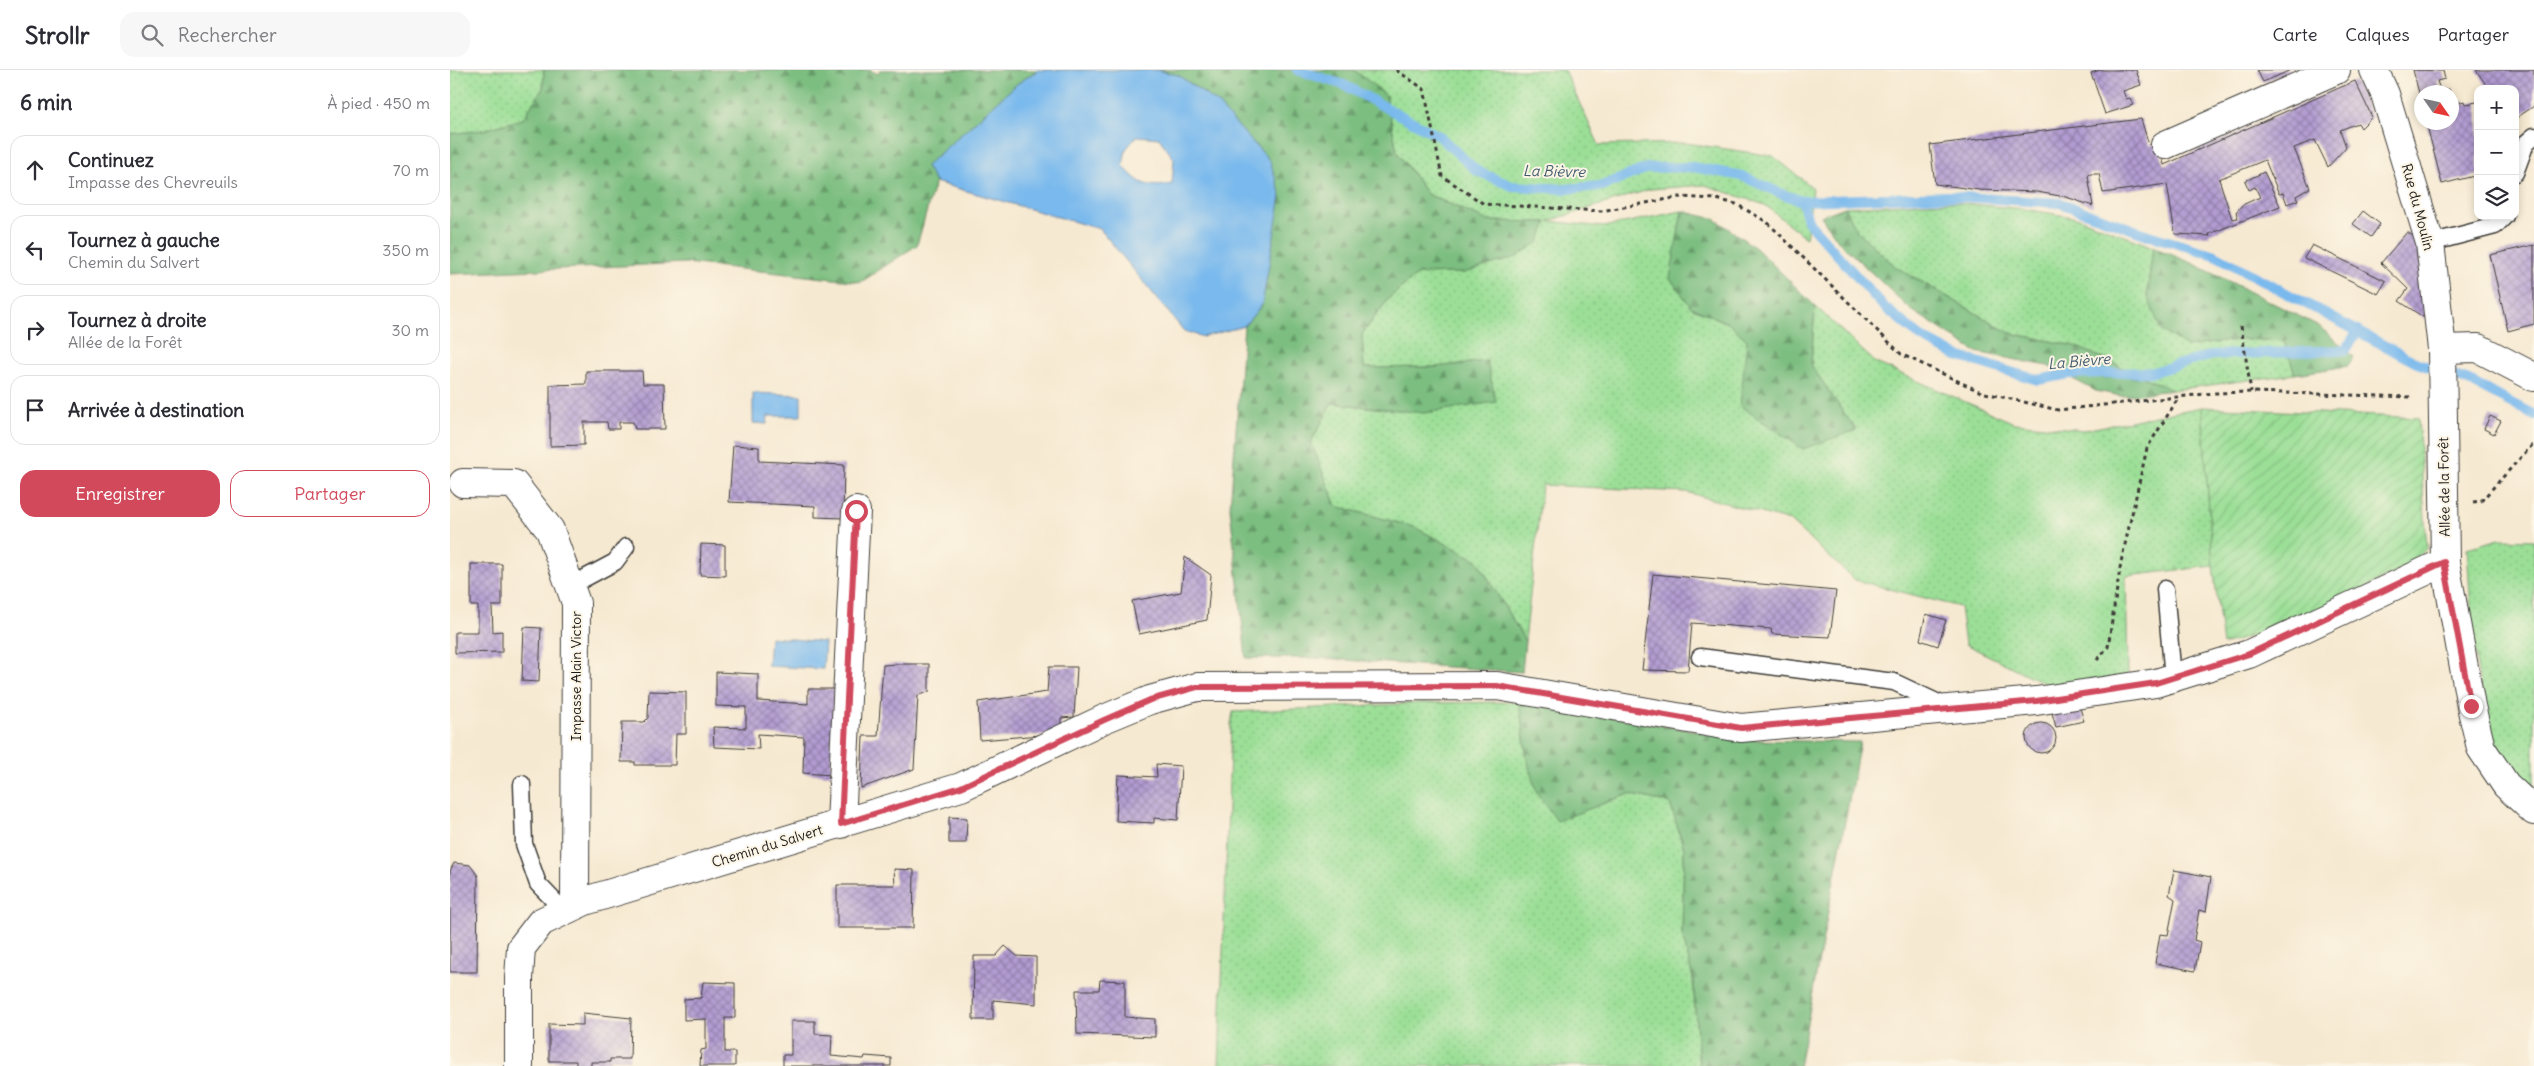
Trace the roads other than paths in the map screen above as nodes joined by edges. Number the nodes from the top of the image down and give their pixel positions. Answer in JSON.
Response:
{"nodes":[{"id":1,"x":2336,"y":70,"type":"edge"},
{"id":2,"x":2374,"y":70,"type":"edge"},
{"id":3,"x":2534,"y":136,"type":"edge"},
{"id":4,"x":2165,"y":146,"type":"dead end"},
{"id":5,"x":2519,"y":161,"type":"edge"},
{"id":6,"x":2501,"y":220,"type":"edge"},
{"id":7,"x":2430,"y":243,"type":"junction"},
{"id":8,"x":2442,"y":349,"type":"junction"},
{"id":9,"x":2534,"y":377,"type":"edge"},
{"id":10,"x":463,"y":483,"type":"dead end"},
{"id":11,"x":856,"y":511,"type":"dead end"},
{"id":12,"x":626,"y":547,"type":"dead end"},
{"id":13,"x":2444,"y":562,"type":"junction"},
{"id":14,"x":570,"y":586,"type":"junction"},
{"id":15,"x":2165,"y":589,"type":"dead end"},
{"id":16,"x":1700,"y":657,"type":"dead end"},
{"id":17,"x":2173,"y":678,"type":"junction"},
{"id":18,"x":1952,"y":709,"type":"junction"},
{"id":19,"x":522,"y":784,"type":"dead end"},
{"id":20,"x":2534,"y":812,"type":"edge"},
{"id":21,"x":841,"y":824,"type":"junction"},
{"id":22,"x":570,"y":908,"type":"junction"},
{"id":23,"x":518,"y":1066,"type":"edge"}],
"edges":[{"from":1,"to":4,"type":"street"},
{"from":2,"to":7,"type":"street","name":"Rue du Moulin"},
{"from":3,"to":5,"type":"lane"},
{"from":6,"to":7,"type":"lane"},
{"from":7,"to":8,"type":"street","name":"Rue du Moulin"},
{"from":8,"to":9,"type":"street"},
{"from":8,"to":13,"type":"street","name":"Allée de la Forêt"},
{"from":10,"to":14,"type":"street","name":"Impasse Alain Victor"},
{"from":11,"to":21,"type":"street"},
{"from":12,"to":14,"type":"lane"},
{"from":13,"to":17,"type":"street","name":"Chemin du Salvert"},
{"from":13,"to":20,"type":"street","name":"Allée de la Forêt"},
{"from":14,"to":22,"type":"street","name":"Impasse Alain Victor"},
{"from":15,"to":17,"type":"lane"},
{"from":16,"to":18,"type":"lane"},
{"from":17,"to":18,"type":"street","name":"Chemin du Salvert"},
{"from":18,"to":21,"type":"street","name":"Chemin du Salvert"},
{"from":19,"to":22,"type":"lane"},
{"from":21,"to":22,"type":"street","name":"Chemin du Salvert"},
{"from":22,"to":23,"type":"street","name":"Chemin du Salvert"}]}
